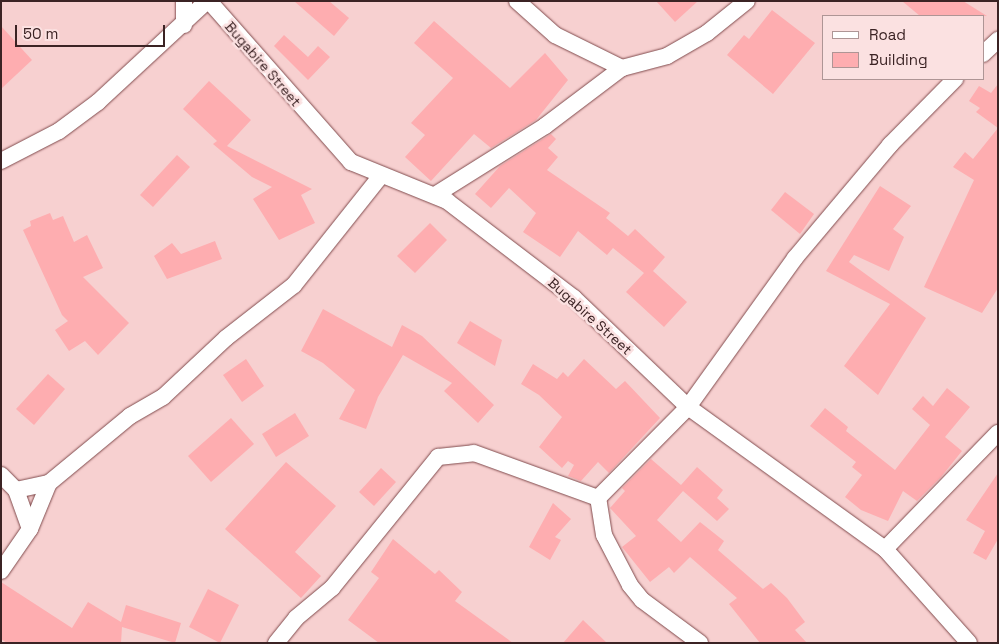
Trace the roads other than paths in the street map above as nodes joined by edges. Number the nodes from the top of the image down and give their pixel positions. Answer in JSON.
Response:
{"nodes":[{"id":1,"x":184,"y":1,"type":"edge"},
{"id":2,"x":208,"y":1,"type":"edge"},
{"id":3,"x":517,"y":1,"type":"edge"},
{"id":4,"x":747,"y":1,"type":"edge"},
{"id":5,"x":184,"y":25,"type":"junction"},
{"id":6,"x":998,"y":40,"type":"edge"},
{"id":7,"x":984,"y":53,"type":"edge"},
{"id":8,"x":622,"y":68,"type":"junction"},
{"id":9,"x":953,"y":80,"type":"edge"},
{"id":10,"x":1,"y":161,"type":"edge"},
{"id":11,"x":380,"y":177,"type":"junction"},
{"id":12,"x":435,"y":195,"type":"junction"},
{"id":13,"x":688,"y":407,"type":"junction"},
{"id":14,"x":998,"y":434,"type":"edge"},
{"id":15,"x":1,"y":475,"type":"edge"},
{"id":16,"x":49,"y":484,"type":"junction"},
{"id":17,"x":16,"y":490,"type":"junction"},
{"id":18,"x":598,"y":498,"type":"junction"},
{"id":19,"x":30,"y":529,"type":"junction"},
{"id":20,"x":885,"y":549,"type":"junction"},
{"id":21,"x":1,"y":571,"type":"edge"},
{"id":22,"x":276,"y":643,"type":"edge"},
{"id":23,"x":700,"y":643,"type":"edge"},
{"id":24,"x":969,"y":643,"type":"edge"}],
"edges":[{"from":1,"to":5,"type":"street"},
{"from":2,"to":5,"type":"street"},
{"from":2,"to":11,"type":"street","name":"Bugabire Street"},
{"from":3,"to":8,"type":"street"},
{"from":4,"to":8,"type":"street"},
{"from":5,"to":10,"type":"street"},
{"from":6,"to":7,"type":"street"},
{"from":8,"to":12,"type":"street"},
{"from":9,"to":13,"type":"street"},
{"from":11,"to":12,"type":"street","name":"Bugabire Street"},
{"from":11,"to":16,"type":"street"},
{"from":12,"to":13,"type":"street","name":"Bugabire Street"},
{"from":13,"to":18,"type":"street"},
{"from":13,"to":20,"type":"street","name":"Bugabire Street"},
{"from":14,"to":20,"type":"street"},
{"from":15,"to":17,"type":"street"},
{"from":16,"to":17,"type":"street"},
{"from":16,"to":19,"type":"street"},
{"from":17,"to":19,"type":"street"},
{"from":18,"to":22,"type":"street"},
{"from":18,"to":23,"type":"street"},
{"from":19,"to":21,"type":"street"},
{"from":20,"to":24,"type":"street","name":"Bugabire Street"}]}
